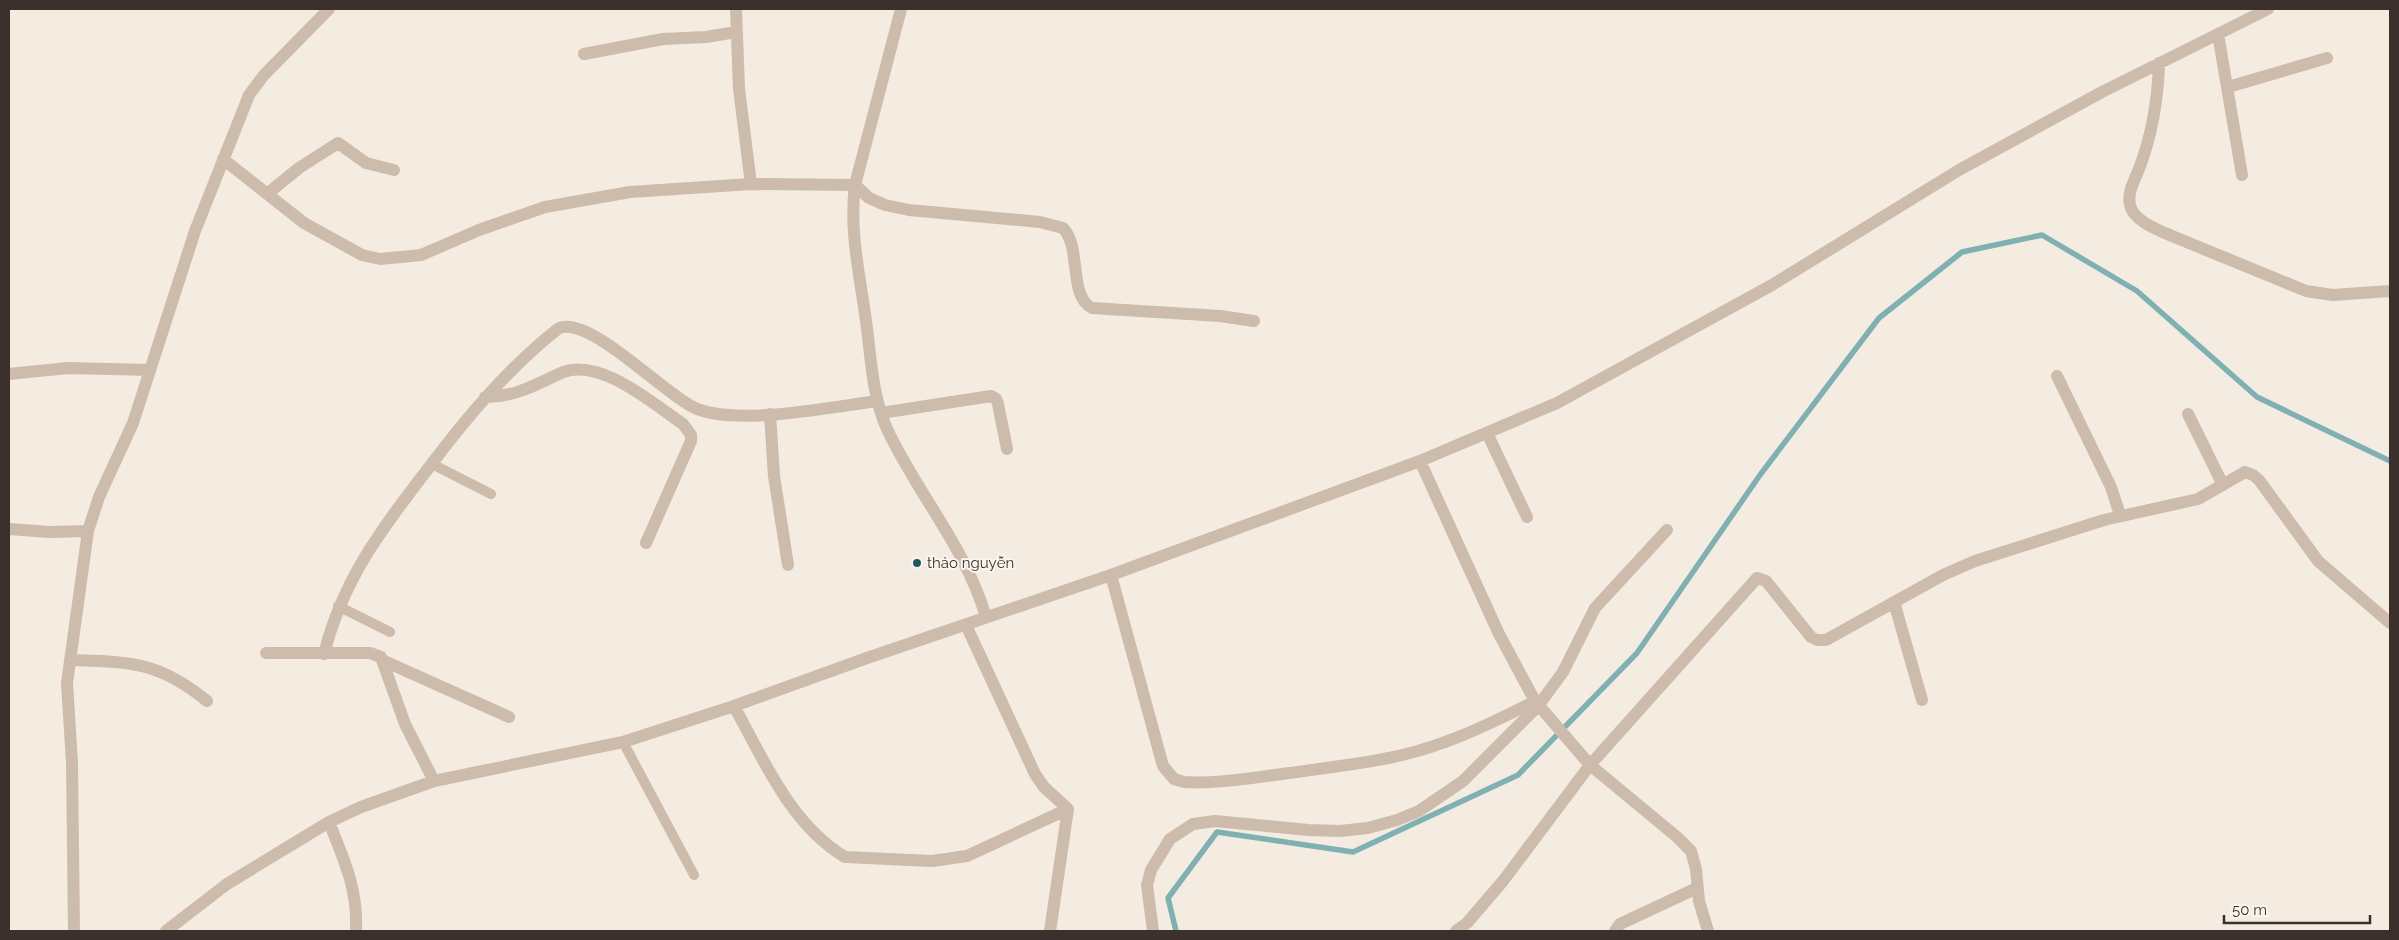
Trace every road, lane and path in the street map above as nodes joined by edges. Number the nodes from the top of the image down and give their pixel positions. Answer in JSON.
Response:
{"nodes":[{"id":1,"x":329,"y":9,"type":"edge"},
{"id":2,"x":736,"y":9,"type":"edge"},
{"id":3,"x":901,"y":9,"type":"edge"},
{"id":4,"x":2268,"y":9,"type":"edge"},
{"id":5,"x":736,"y":32,"type":"junction"},
{"id":6,"x":2218,"y":34,"type":"junction"},
{"id":7,"x":584,"y":54,"type":"dead end"},
{"id":8,"x":2327,"y":58,"type":"dead end"},
{"id":9,"x":2159,"y":63,"type":"junction"},
{"id":10,"x":2228,"y":87,"type":"junction"},
{"id":11,"x":223,"y":159,"type":"junction"},
{"id":12,"x":394,"y":170,"type":"dead end"},
{"id":13,"x":2242,"y":174,"type":"dead end"},
{"id":14,"x":750,"y":184,"type":"junction"},
{"id":15,"x":855,"y":185,"type":"junction"},
{"id":16,"x":267,"y":194,"type":"junction"},
{"id":17,"x":2390,"y":291,"type":"edge"},
{"id":18,"x":1254,"y":321,"type":"dead end"},
{"id":19,"x":150,"y":370,"type":"junction"},
{"id":20,"x":9,"y":374,"type":"edge"},
{"id":21,"x":2057,"y":376,"type":"dead end"},
{"id":22,"x":485,"y":396,"type":"junction"},
{"id":23,"x":879,"y":407,"type":"junction"},
{"id":24,"x":770,"y":414,"type":"junction"},
{"id":25,"x":2188,"y":414,"type":"dead end"},
{"id":26,"x":1487,"y":433,"type":"junction"},
{"id":27,"x":1007,"y":449,"type":"dead end"},
{"id":28,"x":1420,"y":461,"type":"junction"},
{"id":29,"x":432,"y":464,"type":"junction"},
{"id":30,"x":2223,"y":485,"type":"junction"},
{"id":31,"x":491,"y":494,"type":"dead end"},
{"id":32,"x":2120,"y":515,"type":"junction"},
{"id":33,"x":1527,"y":517,"type":"dead end"},
{"id":34,"x":9,"y":529,"type":"edge"},
{"id":35,"x":1667,"y":530,"type":"dead end"},
{"id":36,"x":88,"y":531,"type":"junction"},
{"id":37,"x":646,"y":543,"type":"dead end"},
{"id":38,"x":788,"y":565,"type":"dead end"},
{"id":39,"x":1112,"y":575,"type":"junction"},
{"id":40,"x":1894,"y":602,"type":"junction"},
{"id":41,"x":338,"y":606,"type":"junction"},
{"id":42,"x":986,"y":617,"type":"junction"},
{"id":43,"x":2390,"y":623,"type":"edge"},
{"id":44,"x":966,"y":625,"type":"junction"},
{"id":45,"x":390,"y":632,"type":"dead end"},
{"id":46,"x":266,"y":653,"type":"dead end"},
{"id":47,"x":324,"y":654,"type":"junction"},
{"id":48,"x":70,"y":660,"type":"junction"},
{"id":49,"x":384,"y":661,"type":"junction"},
{"id":50,"x":1922,"y":700,"type":"dead end"},
{"id":51,"x":207,"y":701,"type":"dead end"},
{"id":52,"x":1537,"y":704,"type":"junction"},
{"id":53,"x":734,"y":706,"type":"junction"},
{"id":54,"x":509,"y":717,"type":"dead end"},
{"id":55,"x":623,"y":742,"type":"junction"},
{"id":56,"x":1590,"y":765,"type":"junction"},
{"id":57,"x":434,"y":781,"type":"junction"},
{"id":58,"x":1068,"y":810,"type":"junction"},
{"id":59,"x":329,"y":822,"type":"junction"},
{"id":60,"x":694,"y":875,"type":"dead end"},
{"id":61,"x":1697,"y":888,"type":"junction"},
{"id":62,"x":1469,"y":927,"type":"edge"},
{"id":63,"x":74,"y":931,"type":"edge"},
{"id":64,"x":166,"y":931,"type":"edge"},
{"id":65,"x":356,"y":931,"type":"edge"},
{"id":66,"x":1050,"y":931,"type":"edge"},
{"id":67,"x":1153,"y":931,"type":"edge"},
{"id":68,"x":1456,"y":931,"type":"edge"},
{"id":69,"x":1615,"y":931,"type":"edge"},
{"id":70,"x":1708,"y":931,"type":"edge"}],
"edges":[{"from":1,"to":11,"type":"street"},
{"from":2,"to":5,"type":"street"},
{"from":3,"to":15,"type":"street"},
{"from":4,"to":6,"type":"street"},
{"from":5,"to":7,"type":"street"},
{"from":5,"to":14,"type":"street"},
{"from":6,"to":9,"type":"street"},
{"from":6,"to":10,"type":"street"},
{"from":8,"to":10,"type":"street"},
{"from":9,"to":17,"type":"street"},
{"from":9,"to":26,"type":"street"},
{"from":10,"to":13,"type":"street"},
{"from":11,"to":16,"type":"street"},
{"from":11,"to":19,"type":"street"},
{"from":12,"to":16,"type":"street"},
{"from":14,"to":15,"type":"street"},
{"from":14,"to":16,"type":"street"},
{"from":15,"to":18,"type":"street"},
{"from":15,"to":23,"type":"street"},
{"from":19,"to":20,"type":"street"},
{"from":19,"to":36,"type":"street"},
{"from":21,"to":32,"type":"street"},
{"from":22,"to":24,"type":"street"},
{"from":22,"to":29,"type":"street"},
{"from":22,"to":37,"type":"street"},
{"from":23,"to":24,"type":"street"},
{"from":23,"to":27,"type":"street"},
{"from":23,"to":42,"type":"street"},
{"from":24,"to":38,"type":"street"},
{"from":25,"to":30,"type":"street"},
{"from":26,"to":28,"type":"street"},
{"from":26,"to":33,"type":"street"},
{"from":28,"to":39,"type":"street"},
{"from":28,"to":52,"type":"street"},
{"from":29,"to":31,"type":"lane"},
{"from":29,"to":41,"type":"street"},
{"from":30,"to":32,"type":"street"},
{"from":30,"to":43,"type":"street"},
{"from":32,"to":40,"type":"street"},
{"from":34,"to":36,"type":"street"},
{"from":35,"to":52,"type":"street"},
{"from":36,"to":48,"type":"street"},
{"from":39,"to":42,"type":"street"},
{"from":39,"to":52,"type":"street"},
{"from":40,"to":50,"type":"street"},
{"from":40,"to":56,"type":"street"},
{"from":41,"to":45,"type":"lane"},
{"from":41,"to":47,"type":"street"},
{"from":42,"to":44,"type":"street"},
{"from":44,"to":53,"type":"street"},
{"from":44,"to":58,"type":"street"},
{"from":46,"to":47,"type":"street"},
{"from":47,"to":49,"type":"street"},
{"from":48,"to":51,"type":"street"},
{"from":48,"to":63,"type":"street"},
{"from":49,"to":54,"type":"street"},
{"from":49,"to":57,"type":"street"},
{"from":52,"to":56,"type":"street"},
{"from":52,"to":67,"type":"street"},
{"from":53,"to":55,"type":"street"},
{"from":53,"to":58,"type":"street"},
{"from":55,"to":57,"type":"street"},
{"from":55,"to":60,"type":"lane"},
{"from":56,"to":61,"type":"street"},
{"from":56,"to":62,"type":"street"},
{"from":57,"to":59,"type":"street"},
{"from":58,"to":66,"type":"street"},
{"from":59,"to":64,"type":"street"},
{"from":59,"to":65,"type":"street"},
{"from":61,"to":69,"type":"street"},
{"from":61,"to":70,"type":"street"},
{"from":62,"to":68,"type":"street"}]}
